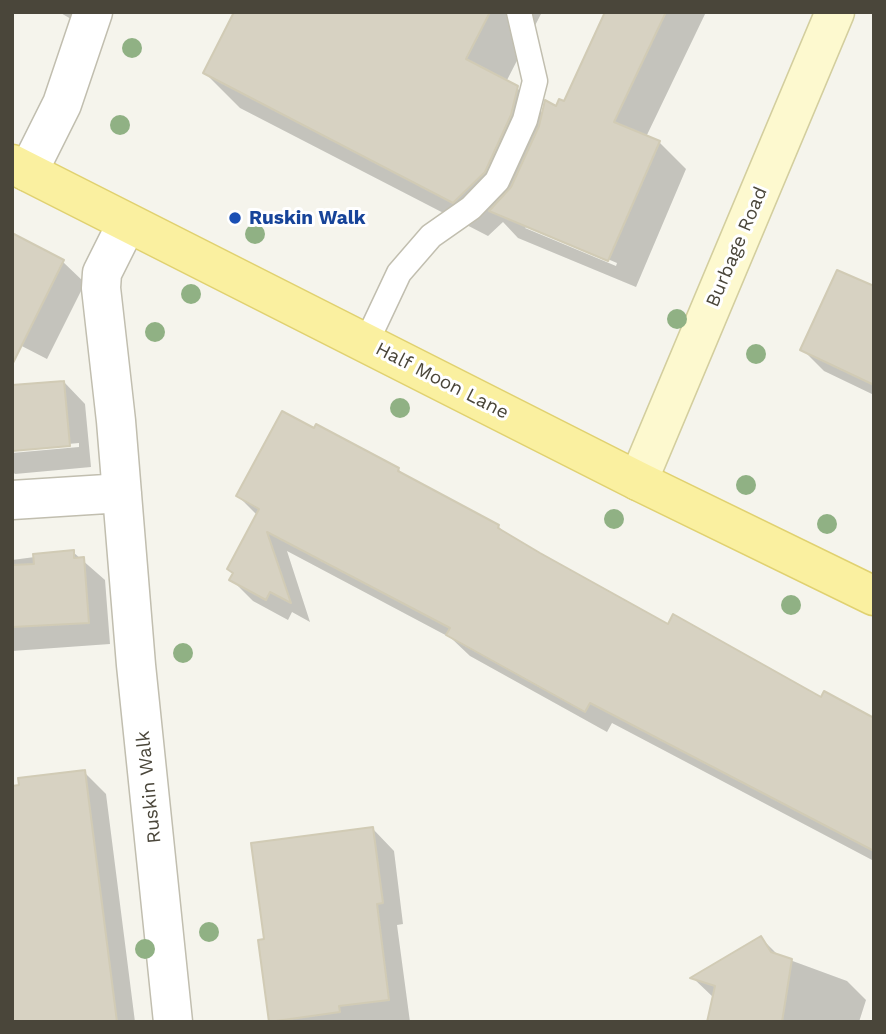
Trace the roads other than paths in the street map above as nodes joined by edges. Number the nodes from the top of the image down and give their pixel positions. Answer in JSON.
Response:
{"nodes":[{"id":1,"x":93,"y":12,"type":"edge"},
{"id":2,"x":519,"y":12,"type":"edge"},
{"id":3,"x":835,"y":12,"type":"edge"},
{"id":4,"x":20,"y":168,"type":"edge"},
{"id":5,"x":127,"y":223,"type":"junction"},
{"id":6,"x":366,"y":343,"type":"junction"},
{"id":7,"x":638,"y":481,"type":"junction"},
{"id":8,"x":122,"y":493,"type":"junction"},
{"id":9,"x":12,"y":500,"type":"edge"},
{"id":10,"x":874,"y":596,"type":"edge"},
{"id":11,"x":173,"y":1022,"type":"edge"}],
"edges":[{"from":1,"to":4,"type":"street"},
{"from":2,"to":6,"type":"lane"},
{"from":3,"to":7,"type":"street","name":"Burbage Road"},
{"from":4,"to":5,"type":"main road","name":"Half Moon Lane"},
{"from":5,"to":6,"type":"main road","name":"Half Moon Lane"},
{"from":5,"to":8,"type":"street","name":"Ruskin Walk"},
{"from":6,"to":7,"type":"main road","name":"Half Moon Lane"},
{"from":7,"to":10,"type":"main road","name":"Half Moon Lane"},
{"from":8,"to":9,"type":"street"},
{"from":8,"to":11,"type":"street","name":"Ruskin Walk"}]}
